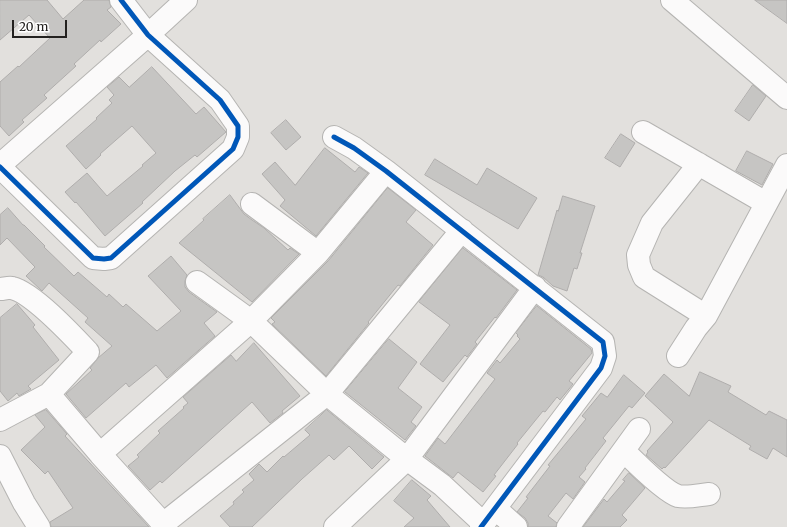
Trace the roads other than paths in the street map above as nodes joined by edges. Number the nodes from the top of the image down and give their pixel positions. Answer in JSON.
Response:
{"nodes":[{"id":1,"x":120,"y":0,"type":"edge"},
{"id":2,"x":186,"y":0,"type":"edge"},
{"id":3,"x":672,"y":0,"type":"edge"},
{"id":4,"x":148,"y":35,"type":"junction"},
{"id":5,"x":787,"y":98,"type":"edge"},
{"id":6,"x":643,"y":132,"type":"dead end"},
{"id":7,"x":334,"y":137,"type":"dead end"},
{"id":8,"x":699,"y":164,"type":"junction"},
{"id":9,"x":787,"y":165,"type":"edge"},
{"id":10,"x":0,"y":166,"type":"edge"},
{"id":11,"x":386,"y":172,"type":"junction"},
{"id":12,"x":766,"y":203,"type":"junction"},
{"id":13,"x":252,"y":204,"type":"dead end"},
{"id":14,"x":462,"y":230,"type":"junction"},
{"id":15,"x":318,"y":253,"type":"junction"},
{"id":16,"x":196,"y":282,"type":"dead end"},
{"id":17,"x":535,"y":287,"type":"junction"},
{"id":18,"x":0,"y":289,"type":"edge"},
{"id":19,"x":706,"y":316,"type":"junction"},
{"id":20,"x":251,"y":322,"type":"junction"},
{"id":21,"x":678,"y":356,"type":"dead end"},
{"id":22,"x":49,"y":394,"type":"junction"},
{"id":23,"x":327,"y":394,"type":"junction"},
{"id":24,"x":0,"y":420,"type":"edge"},
{"id":25,"x":639,"y":429,"type":"dead end"},
{"id":26,"x":624,"y":451,"type":"junction"},
{"id":27,"x":100,"y":454,"type":"junction"},
{"id":28,"x":0,"y":456,"type":"edge"},
{"id":29,"x":407,"y":460,"type":"junction"},
{"id":30,"x":709,"y":494,"type":"dead end"},
{"id":31,"x":487,"y":520,"type":"edge"},
{"id":32,"x":164,"y":526,"type":"edge"},
{"id":33,"x":39,"y":527,"type":"edge"},
{"id":34,"x":335,"y":527,"type":"edge"},
{"id":35,"x":516,"y":527,"type":"edge"},
{"id":36,"x":568,"y":527,"type":"edge"}],
"edges":[{"from":1,"to":4,"type":"street"},
{"from":2,"to":4,"type":"street"},
{"from":3,"to":5,"type":"street"},
{"from":4,"to":10,"type":"street"},
{"from":4,"to":10,"type":"street"},
{"from":6,"to":8,"type":"street"},
{"from":7,"to":11,"type":"street"},
{"from":8,"to":12,"type":"street"},
{"from":8,"to":19,"type":"street"},
{"from":9,"to":12,"type":"street"},
{"from":11,"to":14,"type":"street"},
{"from":11,"to":15,"type":"street"},
{"from":12,"to":19,"type":"street"},
{"from":13,"to":15,"type":"street"},
{"from":14,"to":17,"type":"street"},
{"from":14,"to":23,"type":"street"},
{"from":15,"to":20,"type":"street"},
{"from":16,"to":20,"type":"street"},
{"from":17,"to":29,"type":"street"},
{"from":17,"to":31,"type":"street"},
{"from":18,"to":22,"type":"street"},
{"from":19,"to":21,"type":"street"},
{"from":20,"to":23,"type":"street"},
{"from":20,"to":27,"type":"street"},
{"from":22,"to":24,"type":"street"},
{"from":22,"to":27,"type":"street"},
{"from":23,"to":29,"type":"street"},
{"from":23,"to":32,"type":"street"},
{"from":25,"to":26,"type":"street"},
{"from":26,"to":30,"type":"street"},
{"from":26,"to":36,"type":"street"},
{"from":27,"to":32,"type":"street"},
{"from":28,"to":33,"type":"street"},
{"from":29,"to":31,"type":"street"},
{"from":29,"to":34,"type":"street"},
{"from":31,"to":35,"type":"street"}]}
